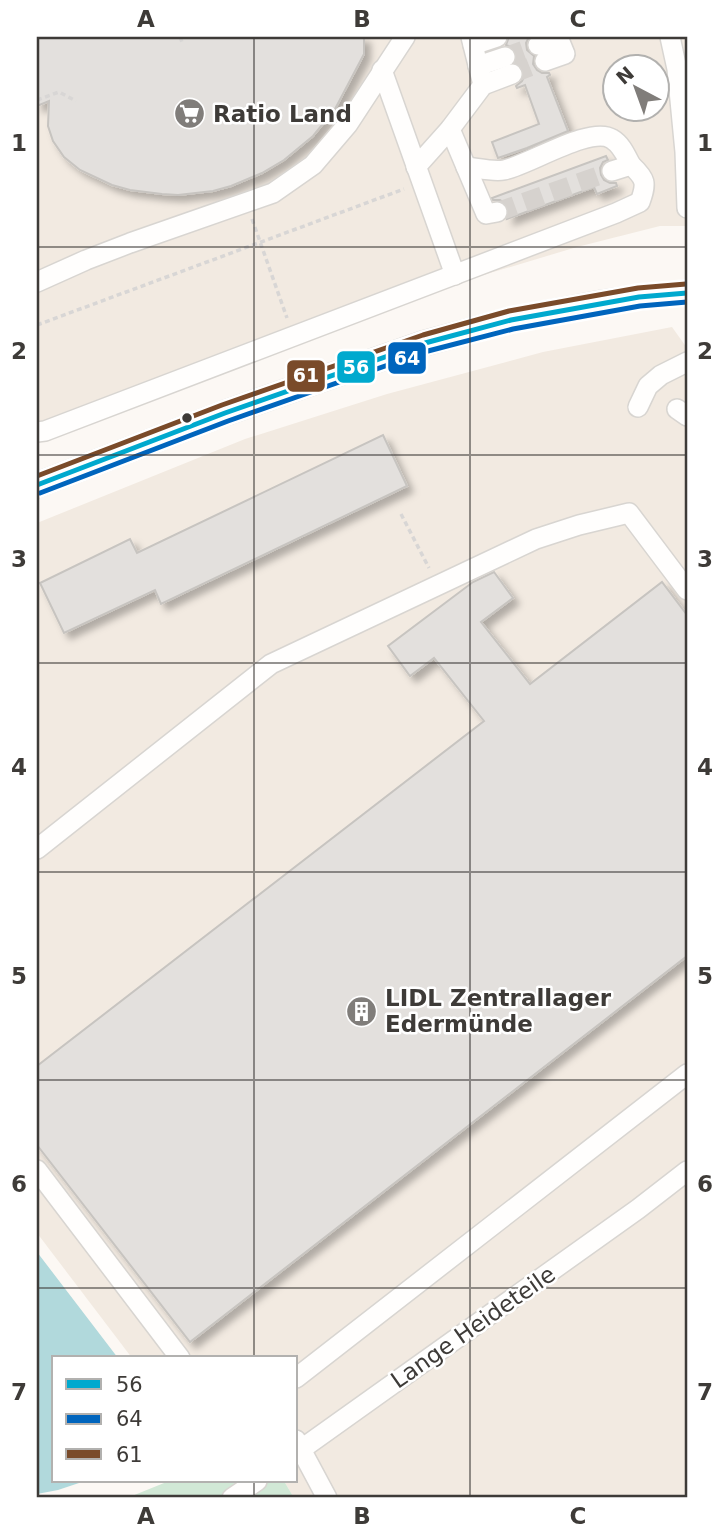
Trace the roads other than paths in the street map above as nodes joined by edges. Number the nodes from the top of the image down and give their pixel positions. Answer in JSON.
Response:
{"nodes":[{"id":1,"x":405,"y":37,"type":"edge"},
{"id":2,"x":497,"y":37,"type":"tunnel mouth"},
{"id":3,"x":558,"y":37,"type":"edge"},
{"id":4,"x":670,"y":37,"type":"edge"},
{"id":5,"x":472,"y":41,"type":"edge"},
{"id":6,"x":542,"y":53,"type":"tunnel mouth"},
{"id":7,"x":478,"y":66,"type":"junction"},
{"id":8,"x":382,"y":70,"type":"junction"},
{"id":9,"x":483,"y":85,"type":"junction"},
{"id":10,"x":450,"y":129,"type":"junction"},
{"id":11,"x":631,"y":165,"type":"junction"},
{"id":12,"x":466,"y":167,"type":"junction"},
{"id":13,"x":612,"y":171,"type":"tunnel mouth"},
{"id":14,"x":419,"y":175,"type":"junction"},
{"id":15,"x":687,"y":208,"type":"edge"},
{"id":16,"x":497,"y":212,"type":"dead end"},
{"id":17,"x":455,"y":275,"type":"junction"},
{"id":18,"x":37,"y":282,"type":"edge"},
{"id":19,"x":687,"y":293,"type":"edge"},
{"id":20,"x":687,"y":362,"type":"edge"},
{"id":21,"x":638,"y":407,"type":"dead end"},
{"id":22,"x":37,"y":432,"type":"edge"},
{"id":23,"x":37,"y":485,"type":"edge"},
{"id":24,"x":687,"y":590,"type":"edge"},
{"id":25,"x":37,"y":849,"type":"edge"},
{"id":26,"x":687,"y":1074,"type":"edge"},
{"id":27,"x":37,"y":1170,"type":"edge"},
{"id":28,"x":687,"y":1171,"type":"edge"},
{"id":29,"x":178,"y":1356,"type":"edge"},
{"id":30,"x":298,"y":1376,"type":"edge"},
{"id":31,"x":298,"y":1447,"type":"edge"},
{"id":32,"x":256,"y":1482,"type":"edge"},
{"id":33,"x":232,"y":1498,"type":"edge"},
{"id":34,"x":327,"y":1498,"type":"edge"}],
"edges":[{"from":1,"to":8,"type":"street"},
{"from":2,"to":5,"type":"street"},
{"from":3,"to":6,"type":"street"},
{"from":4,"to":15,"type":"street"},
{"from":5,"to":7,"type":"street"},
{"from":7,"to":9,"type":"street"},
{"from":7,"to":9,"type":"street"},
{"from":8,"to":14,"type":"street"},
{"from":8,"to":18,"type":"street"},
{"from":9,"to":10,"type":"street"},
{"from":10,"to":12,"type":"street"},
{"from":10,"to":14,"type":"street"},
{"from":11,"to":12,"type":"street"},
{"from":11,"to":13,"type":"street"},
{"from":11,"to":17,"type":"street"},
{"from":12,"to":16,"type":"street"},
{"from":14,"to":17,"type":"street"},
{"from":17,"to":22,"type":"street"},
{"from":19,"to":23,"type":"main road"},
{"from":20,"to":21,"type":"street"},
{"from":24,"to":25,"type":"street"},
{"from":26,"to":30,"type":"street"},
{"from":27,"to":29,"type":"street"},
{"from":28,"to":31,"type":"street","name":"Lange Heideteile"},
{"from":31,"to":34,"type":"street","name":"Lange Heideteile"},
{"from":32,"to":33,"type":"street"}]}
